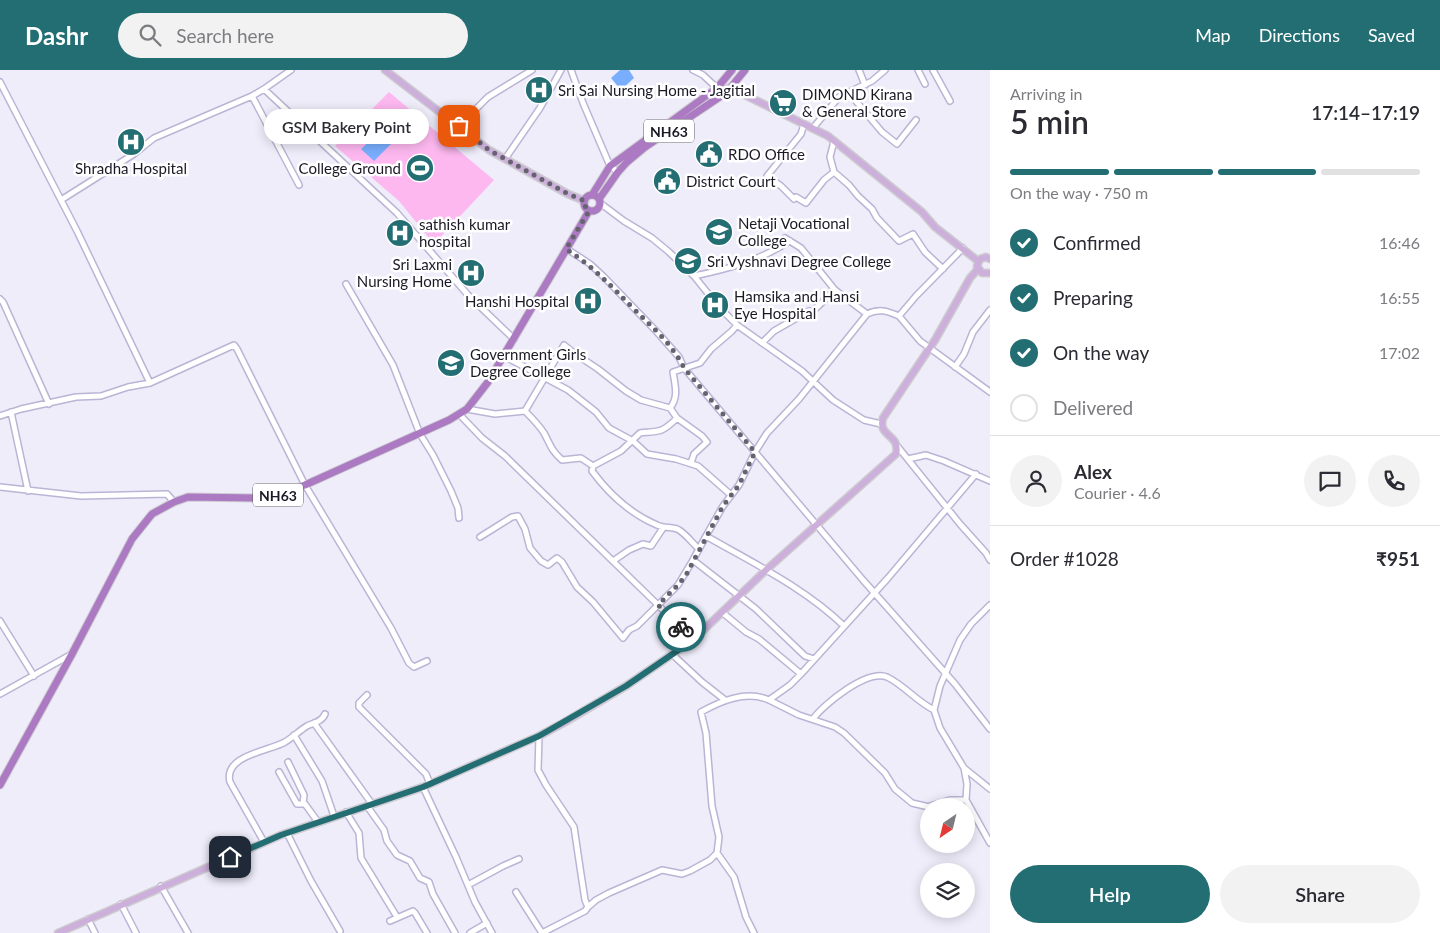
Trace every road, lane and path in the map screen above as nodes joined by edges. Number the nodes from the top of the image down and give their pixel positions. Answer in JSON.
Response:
{"nodes":[{"id":1,"x":291,"y":70,"type":"edge"},
{"id":2,"x":385,"y":70,"type":"edge"},
{"id":3,"x":532,"y":70,"type":"edge"},
{"id":4,"x":561,"y":70,"type":"edge"},
{"id":5,"x":572,"y":70,"type":"edge"},
{"id":6,"x":693,"y":70,"type":"edge"},
{"id":7,"x":732,"y":70,"type":"edge"},
{"id":8,"x":745,"y":70,"type":"edge"},
{"id":9,"x":859,"y":70,"type":"edge"},
{"id":10,"x":918,"y":70,"type":"edge"},
{"id":11,"x":933,"y":70,"type":"edge"},
{"id":12,"x":883,"y":71,"type":"edge"},
{"id":13,"x":0,"y":82,"type":"edge"},
{"id":14,"x":925,"y":84,"type":"dead end"},
{"id":15,"x":865,"y":85,"type":"junction"},
{"id":16,"x":717,"y":88,"type":"junction"},
{"id":17,"x":264,"y":89,"type":"junction"},
{"id":18,"x":728,"y":91,"type":"junction"},
{"id":19,"x":849,"y":93,"type":"junction"},
{"id":20,"x":252,"y":96,"type":"junction"},
{"id":21,"x":950,"y":101,"type":"dead end"},
{"id":22,"x":916,"y":120,"type":"dead end"},
{"id":23,"x":804,"y":124,"type":"junction"},
{"id":24,"x":459,"y":126,"type":"junction"},
{"id":25,"x":813,"y":128,"type":"junction"},
{"id":26,"x":834,"y":141,"type":"junction"},
{"id":27,"x":505,"y":159,"type":"junction"},
{"id":28,"x":610,"y":166,"type":"junction"},
{"id":29,"x":618,"y":172,"type":"junction"},
{"id":30,"x":834,"y":172,"type":"junction"},
{"id":31,"x":299,"y":185,"type":"dead end"},
{"id":32,"x":597,"y":199,"type":"junction"},
{"id":33,"x":61,"y":200,"type":"junction"},
{"id":34,"x":585,"y":201,"type":"junction"},
{"id":35,"x":589,"y":211,"type":"junction"},
{"id":36,"x":963,"y":248,"type":"junction"},
{"id":37,"x":566,"y":249,"type":"junction"},
{"id":38,"x":990,"y":258,"type":"edge"},
{"id":39,"x":978,"y":261,"type":"junction"},
{"id":40,"x":943,"y":269,"type":"junction"},
{"id":41,"x":978,"y":269,"type":"junction"},
{"id":42,"x":990,"y":273,"type":"edge"},
{"id":43,"x":694,"y":276,"type":"junction"},
{"id":44,"x":346,"y":284,"type":"dead end"},
{"id":45,"x":835,"y":290,"type":"junction"},
{"id":46,"x":0,"y":299,"type":"edge"},
{"id":47,"x":990,"y":310,"type":"edge"},
{"id":48,"x":868,"y":314,"type":"junction"},
{"id":49,"x":899,"y":316,"type":"junction"},
{"id":50,"x":737,"y":325,"type":"junction"},
{"id":51,"x":514,"y":339,"type":"junction"},
{"id":52,"x":762,"y":343,"type":"junction"},
{"id":53,"x":930,"y":348,"type":"junction"},
{"id":54,"x":504,"y":356,"type":"junction"},
{"id":55,"x":955,"y":367,"type":"junction"},
{"id":56,"x":684,"y":368,"type":"junction"},
{"id":57,"x":545,"y":377,"type":"junction"},
{"id":58,"x":813,"y":380,"type":"junction"},
{"id":59,"x":150,"y":383,"type":"junction"},
{"id":60,"x":990,"y":392,"type":"edge"},
{"id":61,"x":49,"y":404,"type":"junction"},
{"id":62,"x":670,"y":408,"type":"junction"},
{"id":63,"x":467,"y":409,"type":"junction"},
{"id":64,"x":526,"y":411,"type":"junction"},
{"id":65,"x":11,"y":412,"type":"junction"},
{"id":66,"x":459,"y":414,"type":"junction"},
{"id":67,"x":0,"y":416,"type":"edge"},
{"id":68,"x":677,"y":418,"type":"junction"},
{"id":69,"x":881,"y":424,"type":"junction"},
{"id":70,"x":420,"y":434,"type":"junction"},
{"id":71,"x":633,"y":441,"type":"junction"},
{"id":72,"x":898,"y":447,"type":"junction"},
{"id":73,"x":755,"y":452,"type":"junction"},
{"id":74,"x":908,"y":459,"type":"junction"},
{"id":75,"x":691,"y":464,"type":"junction"},
{"id":76,"x":593,"y":466,"type":"junction"},
{"id":77,"x":976,"y":474,"type":"junction"},
{"id":78,"x":990,"y":481,"type":"edge"},
{"id":79,"x":305,"y":485,"type":"junction"},
{"id":80,"x":0,"y":486,"type":"edge"},
{"id":81,"x":28,"y":491,"type":"junction"},
{"id":82,"x":731,"y":495,"type":"junction"},
{"id":83,"x":174,"y":502,"type":"junction"},
{"id":84,"x":947,"y":508,"type":"junction"},
{"id":85,"x":459,"y":518,"type":"dead end"},
{"id":86,"x":817,"y":526,"type":"junction"},
{"id":87,"x":663,"y":528,"type":"junction"},
{"id":88,"x":706,"y":536,"type":"junction"},
{"id":89,"x":480,"y":538,"type":"dead end"},
{"id":90,"x":699,"y":549,"type":"junction"},
{"id":91,"x":693,"y":560,"type":"junction"},
{"id":92,"x":990,"y":560,"type":"edge"},
{"id":93,"x":613,"y":561,"type":"junction"},
{"id":94,"x":766,"y":570,"type":"junction"},
{"id":95,"x":874,"y":593,"type":"junction"},
{"id":96,"x":740,"y":596,"type":"junction"},
{"id":97,"x":990,"y":604,"type":"edge"},
{"id":98,"x":658,"y":605,"type":"junction"},
{"id":99,"x":723,"y":613,"type":"junction"},
{"id":100,"x":0,"y":621,"type":"edge"},
{"id":101,"x":844,"y":626,"type":"junction"},
{"id":102,"x":693,"y":640,"type":"junction"},
{"id":103,"x":72,"y":654,"type":"junction"},
{"id":104,"x":673,"y":654,"type":"junction"},
{"id":105,"x":814,"y":659,"type":"junction"},
{"id":106,"x":428,"y":661,"type":"dead end"},
{"id":107,"x":801,"y":674,"type":"junction"},
{"id":108,"x":946,"y":674,"type":"junction"},
{"id":109,"x":34,"y":676,"type":"junction"},
{"id":110,"x":0,"y":694,"type":"edge"},
{"id":111,"x":367,"y":695,"type":"dead end"},
{"id":112,"x":725,"y":700,"type":"junction"},
{"id":113,"x":769,"y":700,"type":"junction"},
{"id":114,"x":934,"y":710,"type":"junction"},
{"id":115,"x":325,"y":714,"type":"dead end"},
{"id":116,"x":813,"y":719,"type":"junction"},
{"id":117,"x":314,"y":723,"type":"junction"},
{"id":118,"x":990,"y":729,"type":"edge"},
{"id":119,"x":294,"y":735,"type":"junction"},
{"id":120,"x":539,"y":736,"type":"junction"},
{"id":121,"x":288,"y":762,"type":"dead end"},
{"id":122,"x":964,"y":768,"type":"junction"},
{"id":123,"x":279,"y":772,"type":"dead end"},
{"id":124,"x":430,"y":784,"type":"junction"},
{"id":125,"x":0,"y":785,"type":"edge"},
{"id":126,"x":423,"y":787,"type":"junction"},
{"id":127,"x":990,"y":789,"type":"edge"},
{"id":128,"x":966,"y":798,"type":"edge"},
{"id":129,"x":303,"y":804,"type":"junction"},
{"id":130,"x":920,"y":804,"type":"edge"},
{"id":131,"x":369,"y":805,"type":"junction"},
{"id":132,"x":346,"y":812,"type":"junction"},
{"id":133,"x":334,"y":816,"type":"junction"},
{"id":134,"x":975,"y":816,"type":"edge"},
{"id":135,"x":318,"y":822,"type":"junction"},
{"id":136,"x":287,"y":833,"type":"junction"},
{"id":137,"x":264,"y":842,"type":"junction"},
{"id":138,"x":990,"y":843,"type":"edge"},
{"id":139,"x":717,"y":853,"type":"junction"},
{"id":140,"x":519,"y":859,"type":"dead end"},
{"id":141,"x":468,"y":885,"type":"junction"},
{"id":142,"x":161,"y":886,"type":"junction"},
{"id":143,"x":516,"y":892,"type":"dead end"},
{"id":144,"x":121,"y":904,"type":"junction"},
{"id":145,"x":588,"y":906,"type":"junction"},
{"id":146,"x":397,"y":917,"type":"junction"},
{"id":147,"x":88,"y":919,"type":"junction"},
{"id":148,"x":390,"y":920,"type":"dead end"},
{"id":149,"x":487,"y":923,"type":"junction"},
{"id":150,"x":70,"y":930,"type":"edge"},
{"id":151,"x":340,"y":931,"type":"dead end"},
{"id":152,"x":58,"y":933,"type":"edge"},
{"id":153,"x":95,"y":933,"type":"edge"},
{"id":154,"x":136,"y":933,"type":"edge"},
{"id":155,"x":188,"y":933,"type":"edge"},
{"id":156,"x":427,"y":933,"type":"edge"},
{"id":157,"x":456,"y":933,"type":"edge"},
{"id":158,"x":470,"y":933,"type":"edge"},
{"id":159,"x":492,"y":933,"type":"edge"},
{"id":160,"x":542,"y":933,"type":"edge"},
{"id":161,"x":754,"y":933,"type":"edge"}],
"edges":[{"from":1,"to":17,"type":"street"},
{"from":2,"to":24,"type":"main road"},
{"from":3,"to":24,"type":"street"},
{"from":4,"to":27,"type":"street"},
{"from":5,"to":28,"type":"street"},
{"from":6,"to":16,"type":"street"},
{"from":7,"to":16,"type":"highway","number":"NH63"},
{"from":8,"to":18,"type":"highway","number":"NH63"},
{"from":9,"to":15,"type":"street"},
{"from":10,"to":14,"type":"street"},
{"from":11,"to":21,"type":"street"},
{"from":12,"to":15,"type":"street"},
{"from":13,"to":33,"type":"street"},
{"from":15,"to":19,"type":"street"},
{"from":16,"to":18,"type":"main road"},
{"from":16,"to":28,"type":"highway","number":"NH63"},
{"from":17,"to":20,"type":"street"},
{"from":17,"to":51,"type":"street"},
{"from":18,"to":23,"type":"main road"},
{"from":18,"to":29,"type":"highway","number":"NH63"},
{"from":19,"to":22,"type":"street"},
{"from":19,"to":25,"type":"street"},
{"from":20,"to":31,"type":"street"},
{"from":20,"to":33,"type":"street"},
{"from":23,"to":25,"type":"main road"},
{"from":23,"to":30,"type":"street"},
{"from":24,"to":27,"type":"main road"},
{"from":25,"to":26,"type":"main road"},
{"from":26,"to":30,"type":"street"},
{"from":26,"to":36,"type":"main road"},
{"from":27,"to":34,"type":"main road"},
{"from":28,"to":29,"type":"street"},
{"from":28,"to":32,"type":"highway","number":"NH63"},
{"from":29,"to":32,"type":"highway","number":"NH63"},
{"from":30,"to":40,"type":"street"},
{"from":32,"to":34,"type":"highway","number":"NH63"},
{"from":32,"to":35,"type":"highway","number":"NH63"},
{"from":32,"to":43,"type":"street"},
{"from":33,"to":59,"type":"street"},
{"from":34,"to":35,"type":"highway"},
{"from":35,"to":37,"type":"highway","number":"NH63"},
{"from":36,"to":39,"type":"main road"},
{"from":36,"to":40,"type":"street"},
{"from":37,"to":51,"type":"highway","number":"NH63"},
{"from":37,"to":56,"type":"street"},
{"from":38,"to":39,"type":"main road"},
{"from":39,"to":41,"type":"main road"},
{"from":40,"to":49,"type":"street"},
{"from":41,"to":42,"type":"main road"},
{"from":41,"to":53,"type":"main road"},
{"from":43,"to":45,"type":"street"},
{"from":43,"to":50,"type":"street"},
{"from":44,"to":70,"type":"street"},
{"from":45,"to":48,"type":"street"},
{"from":45,"to":52,"type":"street"},
{"from":46,"to":61,"type":"street"},
{"from":47,"to":55,"type":"street"},
{"from":48,"to":49,"type":"street"},
{"from":48,"to":58,"type":"street"},
{"from":49,"to":53,"type":"street"},
{"from":50,"to":52,"type":"street"},
{"from":50,"to":56,"type":"street"},
{"from":51,"to":54,"type":"highway","number":"NH63"},
{"from":52,"to":58,"type":"street"},
{"from":53,"to":55,"type":"street"},
{"from":53,"to":69,"type":"main road"},
{"from":54,"to":57,"type":"street"},
{"from":54,"to":63,"type":"highway","number":"NH63"},
{"from":55,"to":60,"type":"street"},
{"from":56,"to":62,"type":"street"},
{"from":56,"to":73,"type":"street"},
{"from":57,"to":62,"type":"street"},
{"from":57,"to":64,"type":"street"},
{"from":57,"to":71,"type":"street"},
{"from":58,"to":69,"type":"street"},
{"from":58,"to":73,"type":"street"},
{"from":59,"to":61,"type":"street"},
{"from":59,"to":79,"type":"street"},
{"from":61,"to":65,"type":"street"},
{"from":62,"to":68,"type":"street"},
{"from":63,"to":64,"type":"street"},
{"from":63,"to":66,"type":"highway","number":"NH63"},
{"from":64,"to":76,"type":"street"},
{"from":65,"to":67,"type":"street"},
{"from":65,"to":81,"type":"street"},
{"from":66,"to":70,"type":"highway","number":"NH63"},
{"from":66,"to":93,"type":"street"},
{"from":68,"to":71,"type":"street"},
{"from":68,"to":75,"type":"street"},
{"from":69,"to":72,"type":"main road"},
{"from":70,"to":79,"type":"highway","number":"NH63"},
{"from":70,"to":85,"type":"street"},
{"from":71,"to":75,"type":"street"},
{"from":71,"to":76,"type":"street"},
{"from":72,"to":74,"type":"street"},
{"from":72,"to":86,"type":"main road"},
{"from":73,"to":82,"type":"street"},
{"from":73,"to":86,"type":"street"},
{"from":74,"to":77,"type":"street"},
{"from":74,"to":84,"type":"street"},
{"from":75,"to":82,"type":"street"},
{"from":76,"to":87,"type":"street"},
{"from":77,"to":78,"type":"street"},
{"from":77,"to":84,"type":"street"},
{"from":79,"to":83,"type":"highway","number":"NH63"},
{"from":79,"to":106,"type":"street"},
{"from":80,"to":81,"type":"street"},
{"from":81,"to":83,"type":"street"},
{"from":82,"to":88,"type":"street"},
{"from":83,"to":103,"type":"highway","number":"NH63"},
{"from":84,"to":92,"type":"street"},
{"from":84,"to":95,"type":"street"},
{"from":86,"to":94,"type":"main road"},
{"from":86,"to":95,"type":"street"},
{"from":87,"to":90,"type":"street"},
{"from":87,"to":93,"type":"street"},
{"from":88,"to":90,"type":"street"},
{"from":88,"to":94,"type":"street"},
{"from":89,"to":98,"type":"street"},
{"from":90,"to":91,"type":"street"},
{"from":91,"to":96,"type":"street"},
{"from":91,"to":98,"type":"street"},
{"from":93,"to":98,"type":"street"},
{"from":94,"to":96,"type":"main road"},
{"from":94,"to":101,"type":"street"},
{"from":95,"to":101,"type":"street"},
{"from":95,"to":108,"type":"street"},
{"from":96,"to":99,"type":"main road"},
{"from":96,"to":105,"type":"street"},
{"from":97,"to":108,"type":"street"},
{"from":98,"to":102,"type":"street"},
{"from":99,"to":102,"type":"main road"},
{"from":99,"to":107,"type":"street"},
{"from":100,"to":109,"type":"street"},
{"from":101,"to":105,"type":"street"},
{"from":102,"to":104,"type":"main road"},
{"from":103,"to":109,"type":"street"},
{"from":103,"to":125,"type":"highway","number":"NH63"},
{"from":104,"to":112,"type":"street"},
{"from":104,"to":120,"type":"main road"},
{"from":105,"to":107,"type":"street"},
{"from":107,"to":113,"type":"street"},
{"from":108,"to":114,"type":"street"},
{"from":108,"to":118,"type":"street"},
{"from":109,"to":110,"type":"street"},
{"from":111,"to":124,"type":"street"},
{"from":112,"to":113,"type":"street"},
{"from":112,"to":139,"type":"street"},
{"from":113,"to":116,"type":"street"},
{"from":114,"to":116,"type":"street"},
{"from":114,"to":122,"type":"street"},
{"from":115,"to":117,"type":"street"},
{"from":116,"to":130,"type":"street"},
{"from":117,"to":119,"type":"street"},
{"from":117,"to":131,"type":"street"},
{"from":119,"to":133,"type":"street"},
{"from":119,"to":137,"type":"street"},
{"from":120,"to":124,"type":"main road"},
{"from":120,"to":145,"type":"street"},
{"from":121,"to":129,"type":"street"},
{"from":122,"to":127,"type":"street"},
{"from":122,"to":128,"type":"street"},
{"from":123,"to":129,"type":"street"},
{"from":124,"to":126,"type":"main road"},
{"from":126,"to":131,"type":"main road"},
{"from":126,"to":141,"type":"street"},
{"from":129,"to":135,"type":"street"},
{"from":131,"to":132,"type":"main road"},
{"from":131,"to":157,"type":"street"},
{"from":132,"to":133,"type":"main road"},
{"from":132,"to":146,"type":"street"},
{"from":133,"to":135,"type":"main road"},
{"from":134,"to":138,"type":"street"},
{"from":135,"to":136,"type":"main road"},
{"from":136,"to":137,"type":"main road"},
{"from":136,"to":151,"type":"street"},
{"from":137,"to":142,"type":"main road"},
{"from":139,"to":145,"type":"street"},
{"from":139,"to":161,"type":"street"},
{"from":140,"to":141,"type":"street"},
{"from":141,"to":149,"type":"street"},
{"from":142,"to":144,"type":"main road"},
{"from":142,"to":155,"type":"street"},
{"from":143,"to":160,"type":"street"},
{"from":144,"to":147,"type":"main road"},
{"from":144,"to":154,"type":"street"},
{"from":145,"to":160,"type":"street"},
{"from":146,"to":148,"type":"street"},
{"from":146,"to":156,"type":"street"},
{"from":147,"to":150,"type":"main road"},
{"from":147,"to":153,"type":"street"},
{"from":149,"to":158,"type":"street"},
{"from":149,"to":159,"type":"street"},
{"from":150,"to":152,"type":"main road"}]}
